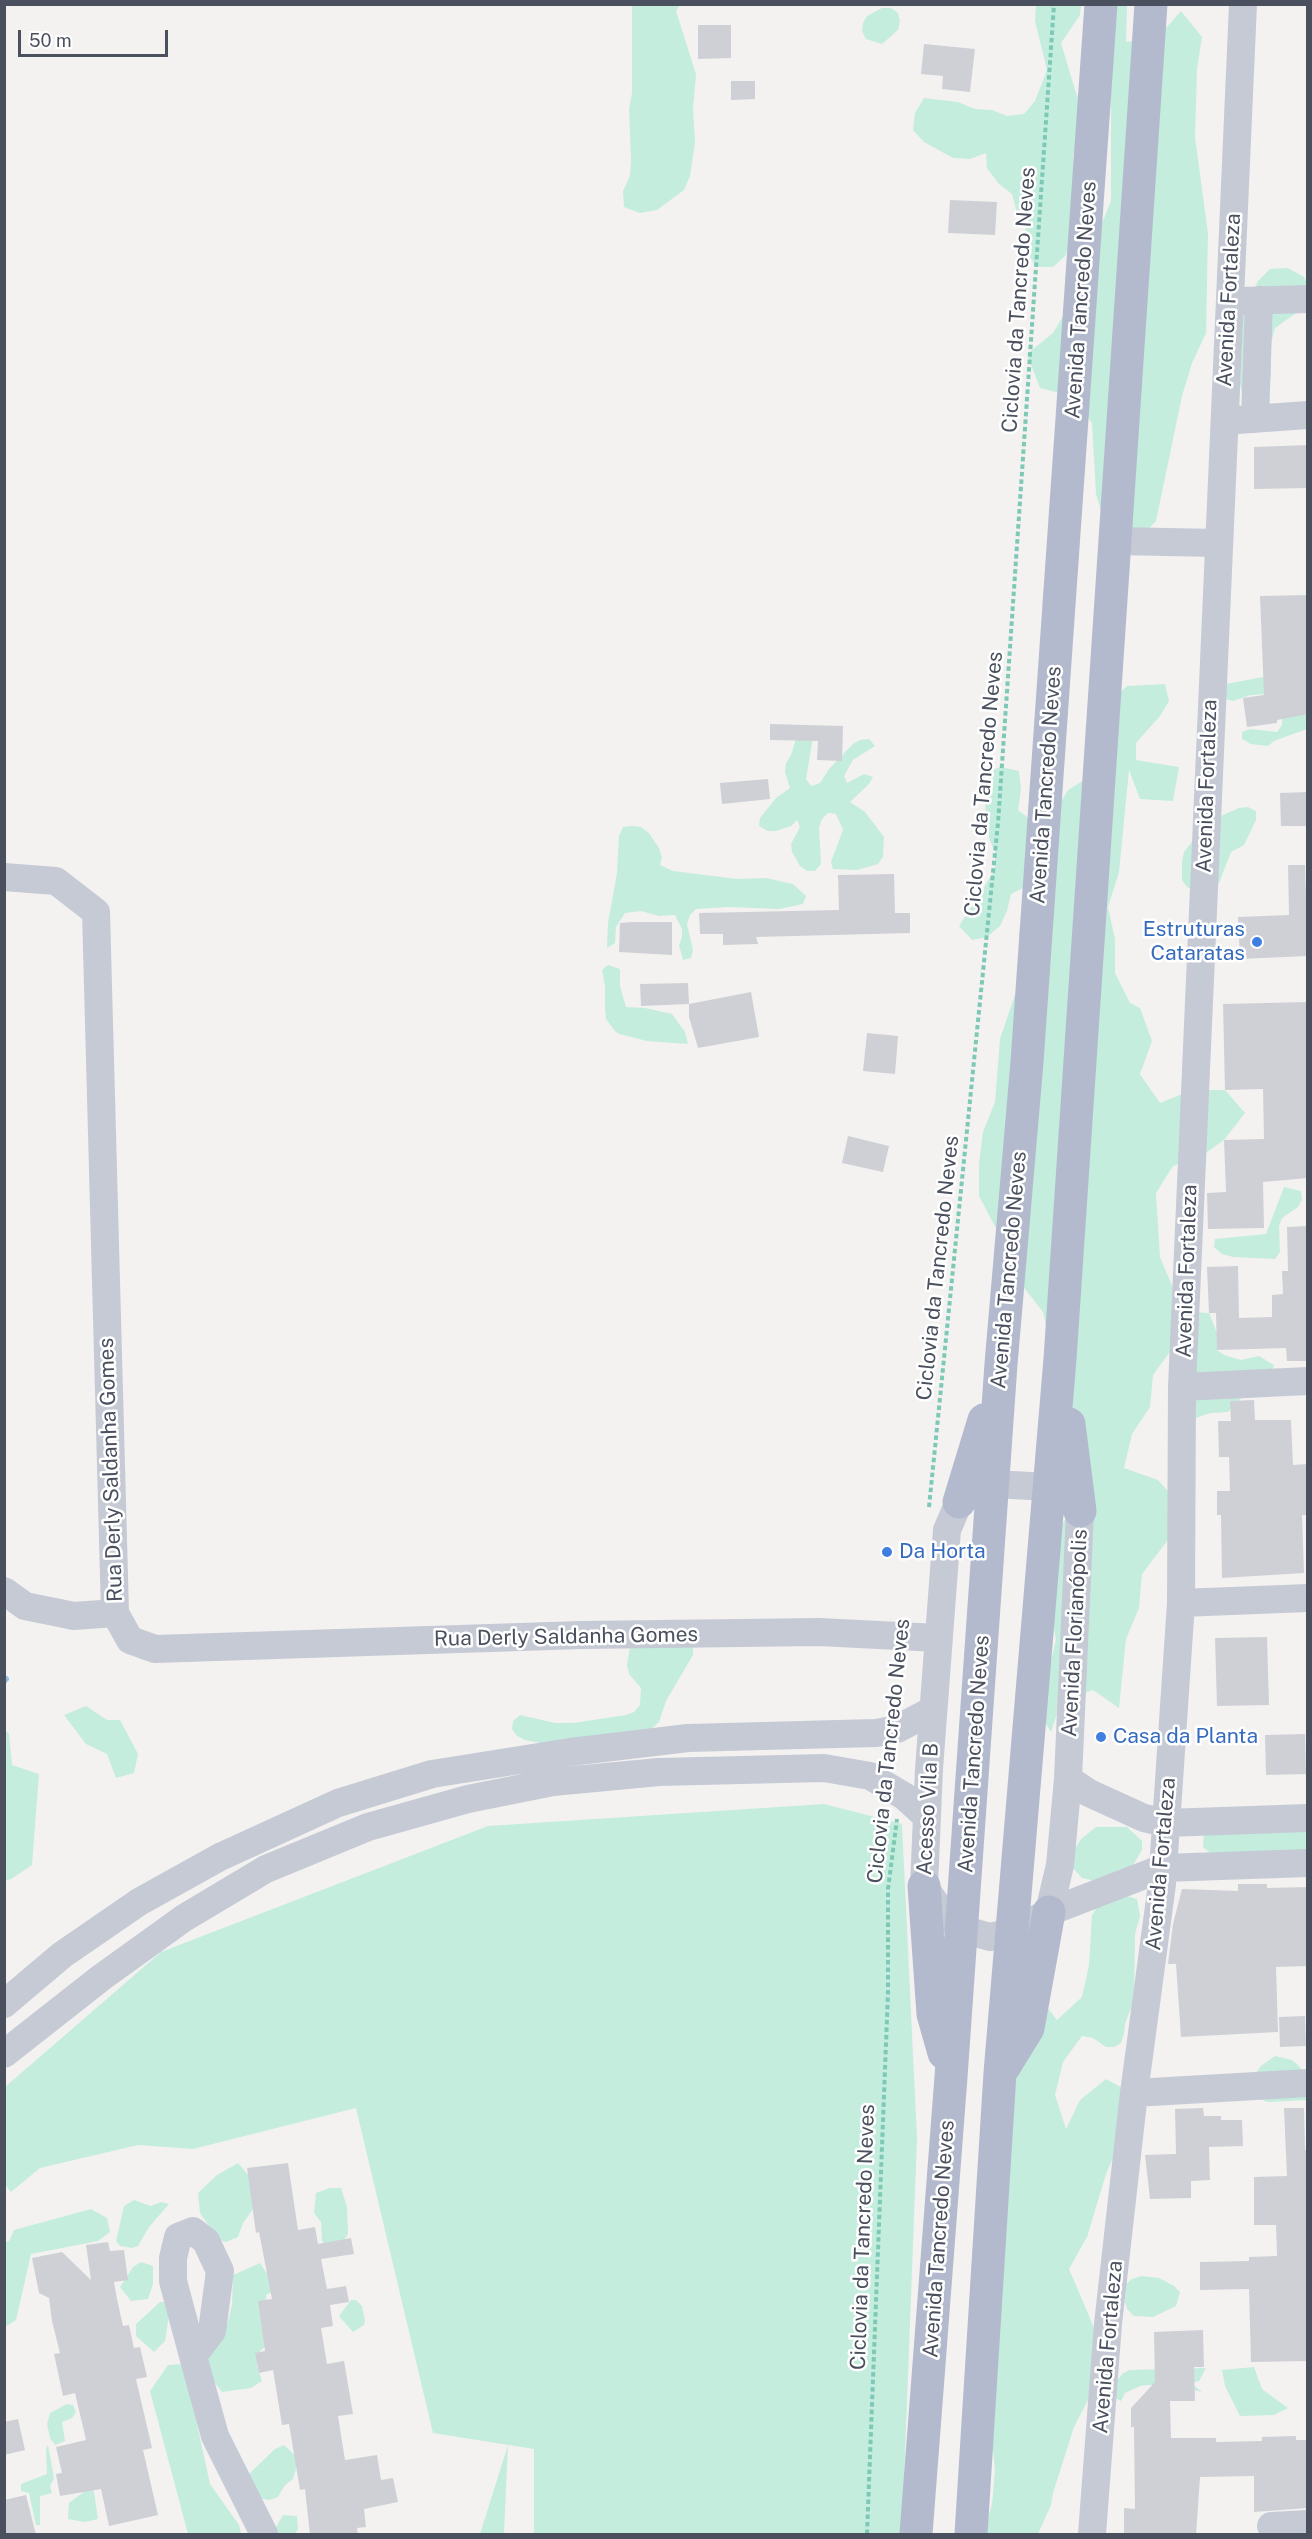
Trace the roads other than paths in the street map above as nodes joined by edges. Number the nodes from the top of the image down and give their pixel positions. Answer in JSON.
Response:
{"nodes":[{"id":1,"x":1101,"y":4,"type":"edge"},
{"id":2,"x":1243,"y":4,"type":"edge"},
{"id":3,"x":1153,"y":6,"type":"edge"},
{"id":4,"x":1308,"y":298,"type":"edge"},
{"id":5,"x":1259,"y":300,"type":"junction"},
{"id":6,"x":1229,"y":301,"type":"junction"},
{"id":7,"x":1308,"y":415,"type":"edge"},
{"id":8,"x":1255,"y":419,"type":"junction"},
{"id":9,"x":1223,"y":421,"type":"junction"},
{"id":10,"x":1116,"y":541,"type":"junction"},
{"id":11,"x":1218,"y":543,"type":"junction"},
{"id":12,"x":4,"y":877,"type":"edge"},
{"id":13,"x":1060,"y":1359,"type":"junction"},
{"id":14,"x":1001,"y":1364,"type":"junction"},
{"id":15,"x":1308,"y":1381,"type":"edge"},
{"id":16,"x":1182,"y":1387,"type":"junction"},
{"id":17,"x":993,"y":1484,"type":"junction"},
{"id":18,"x":1049,"y":1487,"type":"junction"},
{"id":19,"x":944,"y":1506,"type":"junction"},
{"id":20,"x":1080,"y":1511,"type":"junction"},
{"id":21,"x":4,"y":1591,"type":"edge"},
{"id":22,"x":1308,"y":1598,"type":"edge"},
{"id":23,"x":1181,"y":1602,"type":"junction"},
{"id":24,"x":115,"y":1614,"type":"junction"},
{"id":25,"x":938,"y":1638,"type":"junction"},
{"id":26,"x":933,"y":1710,"type":"junction"},
{"id":27,"x":1068,"y":1779,"type":"junction"},
{"id":28,"x":926,"y":1816,"type":"junction"},
{"id":29,"x":1308,"y":1818,"type":"edge"},
{"id":30,"x":1166,"y":1823,"type":"junction"},
{"id":31,"x":1308,"y":1863,"type":"edge"},
{"id":32,"x":1163,"y":1868,"type":"junction"},
{"id":33,"x":924,"y":1886,"type":"junction"},
{"id":34,"x":1049,"y":1912,"type":"junction"},
{"id":35,"x":961,"y":1929,"type":"junction"},
{"id":36,"x":1012,"y":1932,"type":"junction"},
{"id":37,"x":4,"y":2004,"type":"edge"},
{"id":38,"x":4,"y":2054,"type":"edge"},
{"id":39,"x":1000,"y":2073,"type":"junction"},
{"id":40,"x":951,"y":2077,"type":"junction"},
{"id":41,"x":1308,"y":2083,"type":"edge"},
{"id":42,"x":1134,"y":2093,"type":"junction"},
{"id":43,"x":193,"y":2356,"type":"dead end"},
{"id":44,"x":1308,"y":2524,"type":"edge"},
{"id":45,"x":1271,"y":2526,"type":"dead end"},
{"id":46,"x":264,"y":2535,"type":"edge"},
{"id":47,"x":916,"y":2535,"type":"edge"},
{"id":48,"x":971,"y":2535,"type":"edge"},
{"id":49,"x":1092,"y":2535,"type":"edge"}],
"edges":[{"from":1,"to":14,"type":"main road","name":"Avenida Tancredo Neves"},
{"from":2,"to":6,"type":"street","name":"Avenida Fortaleza"},
{"from":3,"to":10,"type":"main road"},
{"from":4,"to":5,"type":"street"},
{"from":5,"to":6,"type":"street"},
{"from":5,"to":8,"type":"street"},
{"from":6,"to":9,"type":"street","name":"Avenida Fortaleza"},
{"from":7,"to":8,"type":"street"},
{"from":8,"to":9,"type":"street"},
{"from":9,"to":11,"type":"street","name":"Avenida Fortaleza"},
{"from":10,"to":11,"type":"street"},
{"from":10,"to":13,"type":"main road"},
{"from":11,"to":16,"type":"street","name":"Avenida Fortaleza"},
{"from":12,"to":24,"type":"street","name":"Rua Derly Saldanha Gomes"},
{"from":13,"to":18,"type":"main road"},
{"from":13,"to":20,"type":"main road"},
{"from":14,"to":17,"type":"main road","name":"Avenida Tancredo Neves"},
{"from":14,"to":19,"type":"main road"},
{"from":15,"to":16,"type":"street"},
{"from":16,"to":23,"type":"street","name":"Avenida Fortaleza"},
{"from":17,"to":18,"type":"street"},
{"from":17,"to":19,"type":"street"},
{"from":17,"to":35,"type":"main road","name":"Avenida Tancredo Neves"},
{"from":18,"to":20,"type":"street","name":"Avenida Florianópolis"},
{"from":18,"to":36,"type":"main road"},
{"from":19,"to":25,"type":"street","name":"Acesso Vila B"},
{"from":20,"to":27,"type":"street","name":"Avenida Florianópolis"},
{"from":21,"to":24,"type":"street"},
{"from":22,"to":23,"type":"street"},
{"from":23,"to":30,"type":"street","name":"Avenida Fortaleza"},
{"from":24,"to":25,"type":"street","name":"Rua Derly Saldanha Gomes"},
{"from":25,"to":26,"type":"street","name":"Acesso Vila B"},
{"from":26,"to":28,"type":"street","name":"Acesso Vila B"},
{"from":26,"to":37,"type":"street"},
{"from":27,"to":30,"type":"street"},
{"from":27,"to":34,"type":"street","name":"Avenida Florianópolis"},
{"from":28,"to":33,"type":"street","name":"Acesso Vila B"},
{"from":28,"to":38,"type":"street"},
{"from":29,"to":30,"type":"street"},
{"from":30,"to":32,"type":"street","name":"Avenida Fortaleza"},
{"from":31,"to":32,"type":"street"},
{"from":32,"to":34,"type":"street"},
{"from":32,"to":42,"type":"street","name":"Avenida Fortaleza"},
{"from":33,"to":35,"type":"street","name":"Acesso Vila B"},
{"from":33,"to":40,"type":"main road"},
{"from":34,"to":36,"type":"street"},
{"from":34,"to":39,"type":"main road"},
{"from":35,"to":36,"type":"street"},
{"from":35,"to":40,"type":"main road","name":"Avenida Tancredo Neves"},
{"from":36,"to":39,"type":"main road"},
{"from":39,"to":48,"type":"main road"},
{"from":40,"to":47,"type":"main road","name":"Avenida Tancredo Neves"},
{"from":41,"to":42,"type":"street"},
{"from":42,"to":49,"type":"street","name":"Avenida Fortaleza"},
{"from":43,"to":46,"type":"street"},
{"from":44,"to":45,"type":"street"}]}
